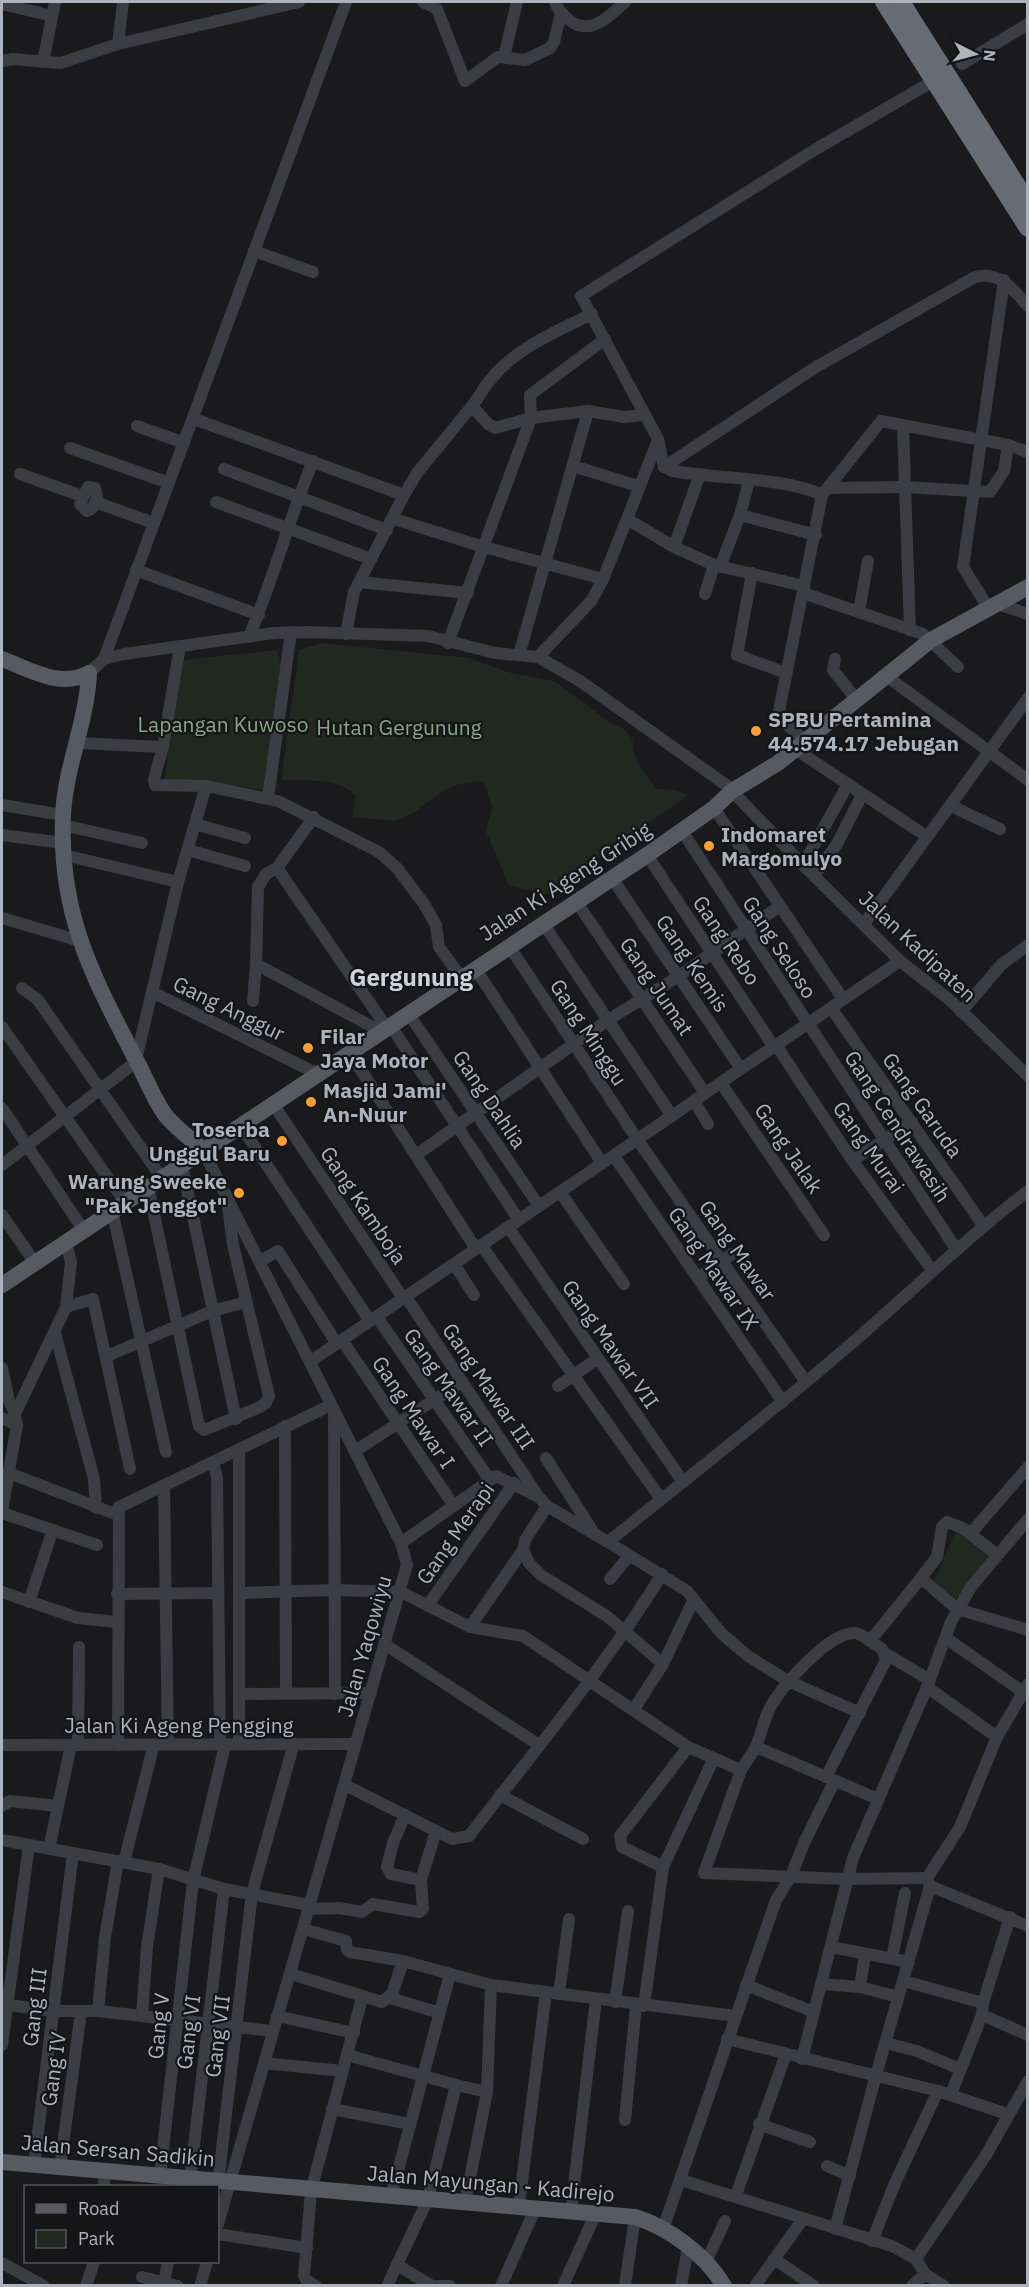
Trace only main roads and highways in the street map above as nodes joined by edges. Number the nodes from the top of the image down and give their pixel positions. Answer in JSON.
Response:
{"nodes":[{"id":1,"x":885,"y":2,"type":"edge"},
{"id":2,"x":901,"y":2,"type":"edge"},
{"id":3,"x":1028,"y":203,"type":"edge"},
{"id":4,"x":1028,"y":228,"type":"edge"},
{"id":5,"x":1028,"y":587,"type":"edge"},
{"id":6,"x":2,"y":659,"type":"edge"},
{"id":7,"x":203,"y":1150,"type":"junction"},
{"id":8,"x":2,"y":1285,"type":"edge"},
{"id":9,"x":2,"y":2162,"type":"edge"},
{"id":10,"x":105,"y":2179,"type":"edge"},
{"id":11,"x":224,"y":2183,"type":"joint"},
{"id":12,"x":724,"y":2286,"type":"edge"}],
"edges":[{"from":1,"to":4,"type":"highway"},
{"from":2,"to":3,"type":"highway"},
{"from":5,"to":7,"type":"main road","name":"Jalan Ki Ageng Gribig"},
{"from":6,"to":7,"type":"main road"},
{"from":7,"to":8,"type":"main road","name":"Jalan Ki Ageng Gribig"},
{"from":9,"to":10,"type":"main road","name":"Jalan Sersan Sadikin"},
{"from":10,"to":11,"type":"main road","name":"Jalan Sersan Sadikin"},
{"from":11,"to":12,"type":"main road","name":"Jalan Mayungan - Kadirejo"}]}
